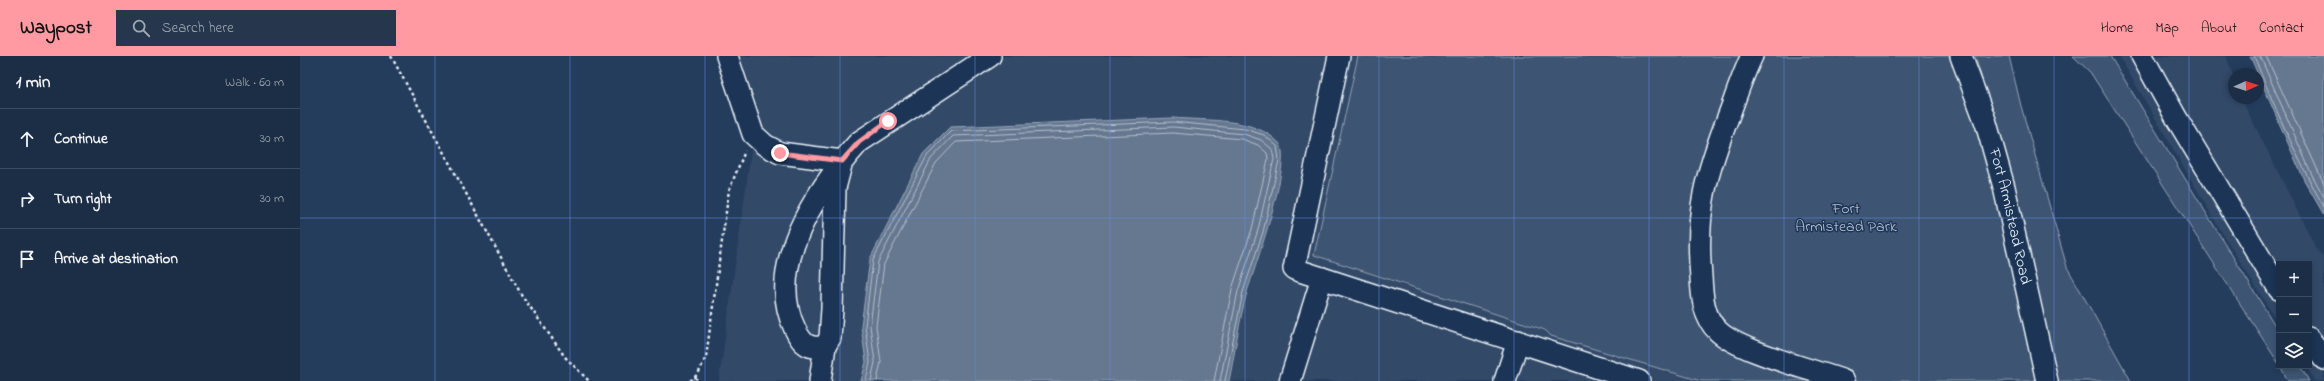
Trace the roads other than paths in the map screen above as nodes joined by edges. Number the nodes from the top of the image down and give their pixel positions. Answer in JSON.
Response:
{"nodes":[{"id":1,"x":728,"y":56,"type":"edge"},
{"id":2,"x":990,"y":56,"type":"edge"},
{"id":3,"x":1339,"y":56,"type":"edge"},
{"id":4,"x":1752,"y":56,"type":"edge"},
{"id":5,"x":1961,"y":56,"type":"edge"},
{"id":6,"x":2142,"y":56,"type":"edge"},
{"id":7,"x":842,"y":161,"type":"junction"},
{"id":8,"x":1322,"y":278,"type":"junction"},
{"id":9,"x":2276,"y":284,"type":"edge"},
{"id":10,"x":1518,"y":341,"type":"junction"},
{"id":11,"x":2312,"y":342,"type":"edge"},
{"id":12,"x":825,"y":346,"type":"junction"},
{"id":13,"x":2324,"y":358,"type":"edge"},
{"id":14,"x":820,"y":381,"type":"edge"},
{"id":15,"x":1290,"y":381,"type":"edge"},
{"id":16,"x":1505,"y":381,"type":"edge"},
{"id":17,"x":1639,"y":381,"type":"edge"},
{"id":18,"x":1844,"y":381,"type":"edge"},
{"id":19,"x":2047,"y":381,"type":"edge"}],
"edges":[{"from":1,"to":7,"type":"street"},
{"from":2,"to":7,"type":"street"},
{"from":3,"to":8,"type":"street"},
{"from":4,"to":18,"type":"street"},
{"from":5,"to":19,"type":"street","name":"Fort Armistead Road"},
{"from":6,"to":9,"type":"street"},
{"from":7,"to":12,"type":"street"},
{"from":7,"to":12,"type":"street"},
{"from":8,"to":10,"type":"street"},
{"from":8,"to":15,"type":"street"},
{"from":10,"to":16,"type":"street"},
{"from":10,"to":17,"type":"street"},
{"from":11,"to":13,"type":"street"},
{"from":12,"to":14,"type":"street"}]}
